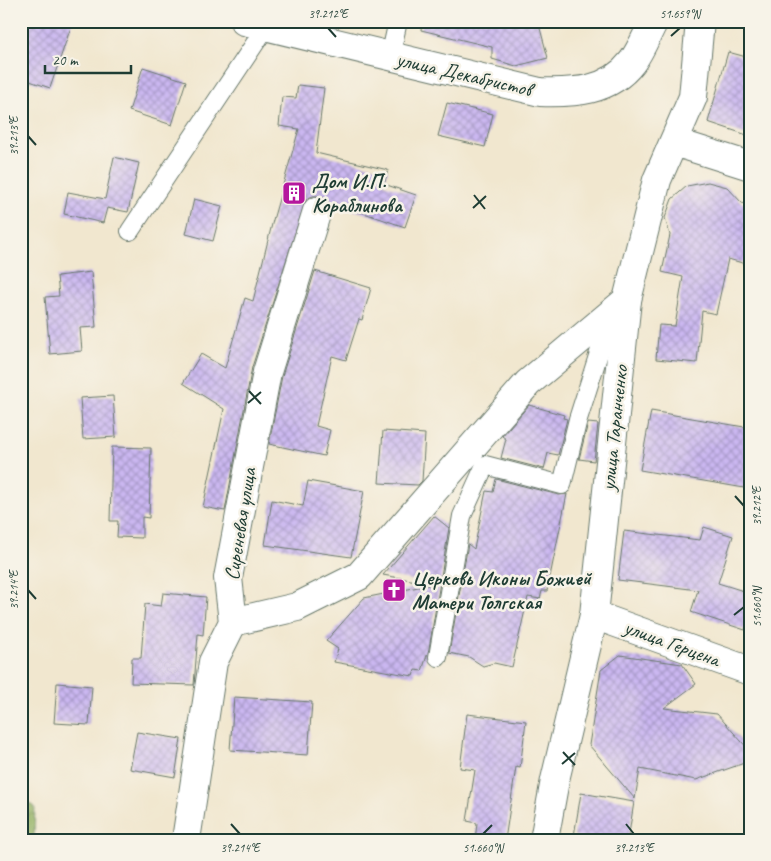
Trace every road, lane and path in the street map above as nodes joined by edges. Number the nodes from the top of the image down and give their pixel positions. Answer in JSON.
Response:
{"nodes":[{"id":1,"x":398,"y":21,"type":"edge"},
{"id":2,"x":654,"y":21,"type":"edge"},
{"id":3,"x":700,"y":21,"type":"edge"},
{"id":4,"x":255,"y":24,"type":"edge"},
{"id":5,"x":390,"y":56,"type":"junction"},
{"id":6,"x":674,"y":142,"type":"junction"},
{"id":7,"x":750,"y":166,"type":"edge"},
{"id":8,"x":317,"y":211,"type":"dead end"},
{"id":9,"x":130,"y":231,"type":"dead end"},
{"id":10,"x":619,"y":307,"type":"junction"},
{"id":11,"x":594,"y":615,"type":"junction"},
{"id":12,"x":232,"y":622,"type":"junction"},
{"id":13,"x":438,"y":657,"type":"dead end"},
{"id":14,"x":750,"y":671,"type":"edge"},
{"id":15,"x":186,"y":840,"type":"edge"},
{"id":16,"x":544,"y":840,"type":"edge"}],
"edges":[{"from":1,"to":5,"type":"lane"},
{"from":2,"to":5,"type":"street","name":"улица Декабристов"},
{"from":3,"to":6,"type":"street","name":"улица Таранченко"},
{"from":4,"to":5,"type":"street","name":"улица Декабристов"},
{"from":4,"to":9,"type":"lane"},
{"from":6,"to":7,"type":"street"},
{"from":6,"to":10,"type":"street","name":"улица Таранченко"},
{"from":8,"to":12,"type":"street","name":"Сиреневая улица"},
{"from":10,"to":11,"type":"street","name":"улица Таранченко"},
{"from":10,"to":12,"type":"street"},
{"from":10,"to":13,"type":"lane"},
{"from":11,"to":14,"type":"street","name":"улица Герцена"},
{"from":11,"to":16,"type":"street","name":"улица Таранченко"},
{"from":12,"to":15,"type":"street"}]}
